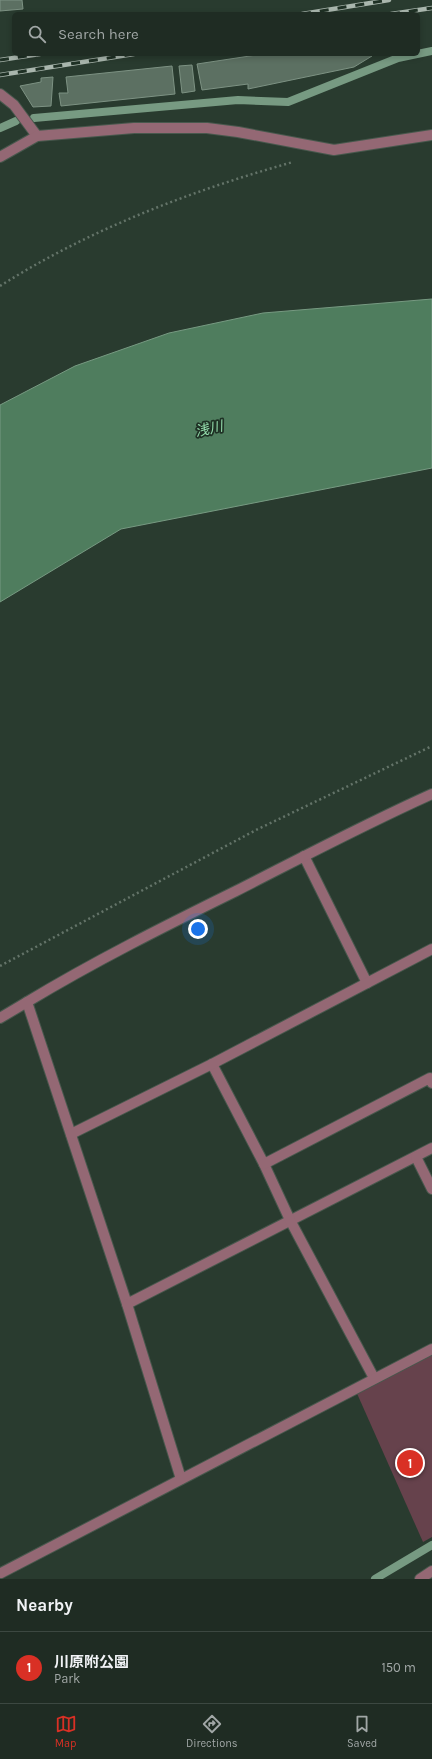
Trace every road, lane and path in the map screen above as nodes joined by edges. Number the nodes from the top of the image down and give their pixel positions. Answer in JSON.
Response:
{"nodes":[{"id":1,"x":0,"y":94,"type":"edge"},
{"id":2,"x":34,"y":132,"type":"junction"},
{"id":3,"x":432,"y":135,"type":"edge"},
{"id":4,"x":0,"y":157,"type":"edge"},
{"id":5,"x":284,"y":164,"type":"dead end"},
{"id":6,"x":0,"y":286,"type":"edge"},
{"id":7,"x":432,"y":746,"type":"edge"},
{"id":8,"x":432,"y":794,"type":"edge"},
{"id":9,"x":304,"y":856,"type":"junction"},
{"id":10,"x":432,"y":949,"type":"edge"},
{"id":11,"x":0,"y":966,"type":"edge"},
{"id":12,"x":367,"y":983,"type":"junction"},
{"id":13,"x":27,"y":1002,"type":"junction"},
{"id":14,"x":0,"y":1018,"type":"edge"},
{"id":15,"x":212,"y":1064,"type":"junction"},
{"id":16,"x":432,"y":1083,"type":"edge"},
{"id":17,"x":71,"y":1134,"type":"junction"},
{"id":18,"x":432,"y":1148,"type":"edge"},
{"id":19,"x":416,"y":1157,"type":"junction"},
{"id":20,"x":264,"y":1164,"type":"junction"},
{"id":21,"x":432,"y":1189,"type":"edge"},
{"id":22,"x":290,"y":1220,"type":"junction"},
{"id":23,"x":127,"y":1304,"type":"junction"},
{"id":24,"x":432,"y":1348,"type":"edge"},
{"id":25,"x":374,"y":1378,"type":"junction"},
{"id":26,"x":181,"y":1479,"type":"junction"},
{"id":27,"x":432,"y":1571,"type":"edge"},
{"id":28,"x":1,"y":1574,"type":"edge"},
{"id":29,"x":420,"y":1579,"type":"edge"}],
"edges":[{"from":1,"to":2,"type":"street"},
{"from":2,"to":3,"type":"street"},
{"from":2,"to":4,"type":"street"},
{"from":5,"to":6,"type":"path"},
{"from":7,"to":11,"type":"path"},
{"from":8,"to":9,"type":"street"},
{"from":9,"to":12,"type":"street"},
{"from":9,"to":13,"type":"street"},
{"from":10,"to":12,"type":"street"},
{"from":12,"to":15,"type":"street"},
{"from":13,"to":14,"type":"street"},
{"from":13,"to":17,"type":"street"},
{"from":15,"to":17,"type":"street"},
{"from":15,"to":20,"type":"street"},
{"from":16,"to":20,"type":"street"},
{"from":17,"to":23,"type":"street"},
{"from":18,"to":19,"type":"street"},
{"from":19,"to":21,"type":"street"},
{"from":19,"to":22,"type":"street"},
{"from":20,"to":22,"type":"street"},
{"from":22,"to":23,"type":"street"},
{"from":22,"to":25,"type":"street"},
{"from":23,"to":26,"type":"street"},
{"from":24,"to":25,"type":"street"},
{"from":25,"to":26,"type":"street"},
{"from":26,"to":28,"type":"street"},
{"from":27,"to":29,"type":"street"}]}
